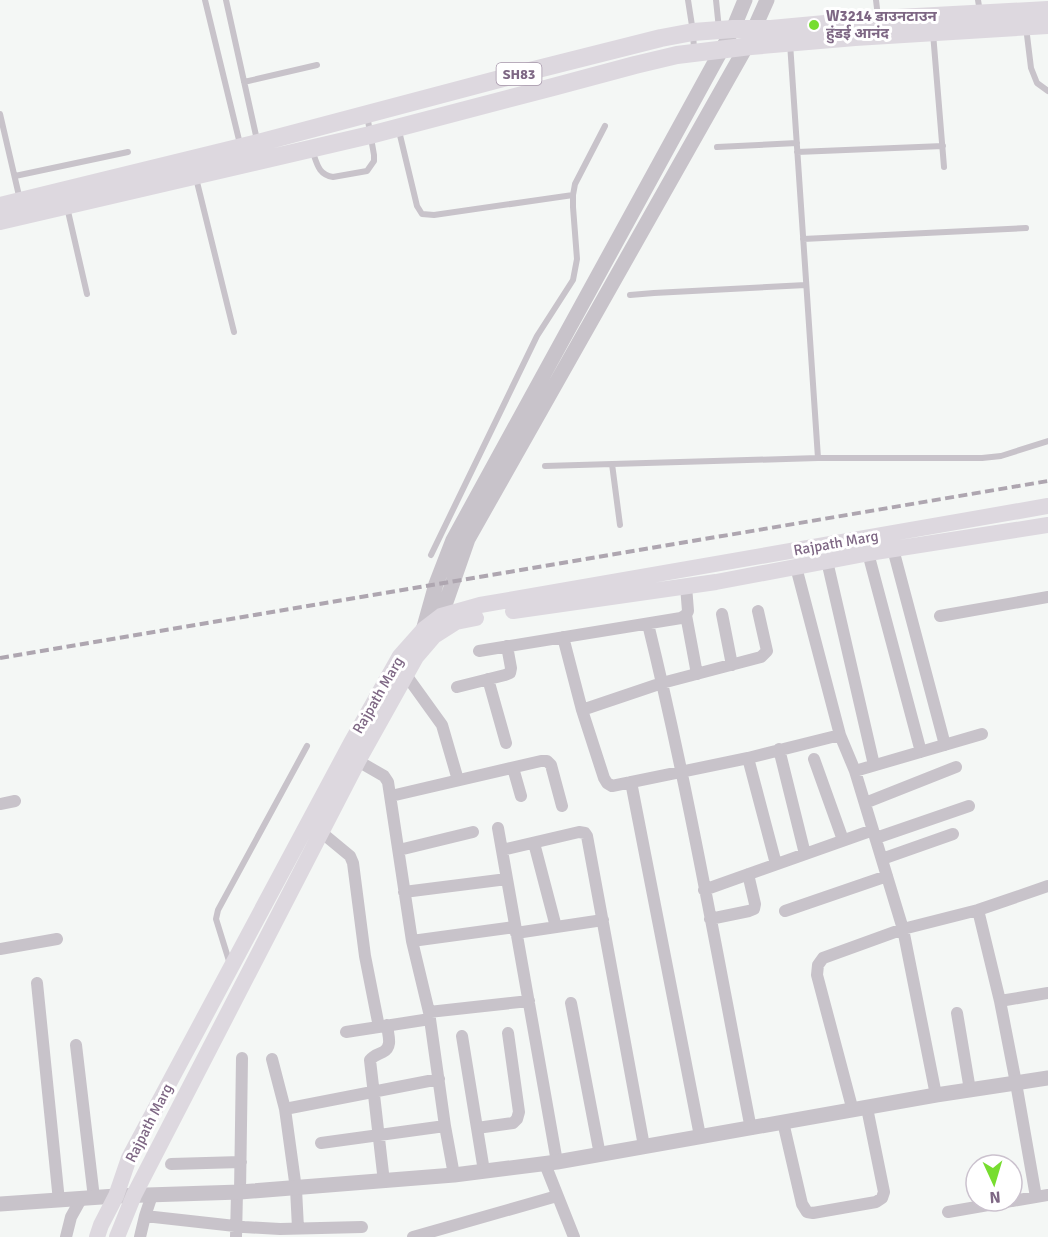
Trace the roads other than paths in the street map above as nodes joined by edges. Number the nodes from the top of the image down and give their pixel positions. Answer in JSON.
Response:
{"nodes":[{"id":1,"x":205,"y":0,"type":"edge"},
{"id":2,"x":226,"y":0,"type":"edge"},
{"id":3,"x":688,"y":0,"type":"edge"},
{"id":4,"x":716,"y":0,"type":"edge"},
{"id":5,"x":745,"y":0,"type":"edge"},
{"id":6,"x":767,"y":0,"type":"edge"},
{"id":7,"x":876,"y":0,"type":"edge"},
{"id":8,"x":979,"y":6,"type":"edge"},
{"id":9,"x":1048,"y":10,"type":"edge"},
{"id":10,"x":879,"y":20,"type":"junction"},
{"id":11,"x":1048,"y":25,"type":"edge"},
{"id":12,"x":1026,"y":27,"type":"junction"},
{"id":13,"x":754,"y":29,"type":"junction"},
{"id":14,"x":726,"y":30,"type":"junction"},
{"id":15,"x":693,"y":32,"type":"junction"},
{"id":16,"x":933,"y":32,"type":"junction"},
{"id":17,"x":790,"y":43,"type":"junction"},
{"id":18,"x":746,"y":47,"type":"junction"},
{"id":19,"x":718,"y":50,"type":"junction"},
{"id":20,"x":695,"y":53,"type":"junction"},
{"id":21,"x":317,"y":65,"type":"dead end"},
{"id":22,"x":244,"y":82,"type":"junction"},
{"id":23,"x":1048,"y":91,"type":"edge"},
{"id":24,"x":0,"y":114,"type":"edge"},
{"id":25,"x":366,"y":114,"type":"junction"},
{"id":26,"x":605,"y":126,"type":"dead end"},
{"id":27,"x":399,"y":127,"type":"junction"},
{"id":28,"x":370,"y":135,"type":"junction"},
{"id":29,"x":309,"y":139,"type":"junction"},
{"id":30,"x":797,"y":143,"type":"junction"},
{"id":31,"x":249,"y":146,"type":"junction"},
{"id":32,"x":943,"y":146,"type":"junction"},
{"id":33,"x":717,"y":147,"type":"dead end"},
{"id":34,"x":128,"y":152,"type":"dead end"},
{"id":35,"x":797,"y":152,"type":"junction"},
{"id":36,"x":944,"y":167,"type":"dead end"},
{"id":37,"x":195,"y":175,"type":"junction"},
{"id":38,"x":15,"y":176,"type":"junction"},
{"id":39,"x":573,"y":195,"type":"junction"},
{"id":40,"x":21,"y":201,"type":"junction"},
{"id":41,"x":67,"y":205,"type":"junction"},
{"id":42,"x":0,"y":206,"type":"edge"},
{"id":43,"x":0,"y":221,"type":"edge"},
{"id":44,"x":1026,"y":228,"type":"dead end"},
{"id":45,"x":803,"y":239,"type":"junction"},
{"id":46,"x":806,"y":285,"type":"junction"},
{"id":47,"x":87,"y":294,"type":"dead end"},
{"id":48,"x":630,"y":295,"type":"dead end"},
{"id":49,"x":234,"y":332,"type":"dead end"},
{"id":50,"x":1048,"y":441,"type":"edge"},
{"id":51,"x":818,"y":458,"type":"junction"},
{"id":52,"x":612,"y":465,"type":"junction"},
{"id":53,"x":545,"y":466,"type":"dead end"},
{"id":54,"x":1048,"y":506,"type":"edge"},
{"id":55,"x":620,"y":525,"type":"dead end"},
{"id":56,"x":1048,"y":525,"type":"edge"},
{"id":57,"x":893,"y":549,"type":"junction"},
{"id":58,"x":868,"y":553,"type":"junction"},
{"id":59,"x":431,"y":555,"type":"dead end"},
{"id":60,"x":827,"y":561,"type":"junction"},
{"id":61,"x":796,"y":567,"type":"junction"},
{"id":62,"x":686,"y":586,"type":"junction"},
{"id":63,"x":1048,"y":597,"type":"edge"},
{"id":64,"x":758,"y":611,"type":"dead end"},
{"id":65,"x":722,"y":614,"type":"dead end"},
{"id":66,"x":686,"y":615,"type":"junction"},
{"id":67,"x":441,"y":616,"type":"junction"},
{"id":68,"x":940,"y":616,"type":"dead end"},
{"id":69,"x":648,"y":624,"type":"junction"},
{"id":70,"x":429,"y":633,"type":"junction"},
{"id":71,"x":563,"y":637,"type":"junction"},
{"id":72,"x":507,"y":646,"type":"junction"},
{"id":73,"x":478,"y":651,"type":"dead end"},
{"id":74,"x":732,"y":665,"type":"junction"},
{"id":75,"x":697,"y":674,"type":"junction"},
{"id":76,"x":406,"y":675,"type":"junction"},
{"id":77,"x":488,"y":680,"type":"junction"},
{"id":78,"x":662,"y":683,"type":"junction"},
{"id":79,"x":457,"y":687,"type":"dead end"},
{"id":80,"x":582,"y":710,"type":"junction"},
{"id":81,"x":982,"y":734,"type":"dead end"},
{"id":82,"x":840,"y":735,"type":"junction"},
{"id":83,"x":506,"y":743,"type":"dead end"},
{"id":84,"x":945,"y":744,"type":"junction"},
{"id":85,"x":307,"y":746,"type":"dead end"},
{"id":86,"x":779,"y":749,"type":"junction"},
{"id":87,"x":921,"y":752,"type":"junction"},
{"id":88,"x":748,"y":758,"type":"junction"},
{"id":89,"x":814,"y":759,"type":"dead end"},
{"id":90,"x":358,"y":761,"type":"junction"},
{"id":91,"x":874,"y":765,"type":"junction"},
{"id":92,"x":513,"y":768,"type":"junction"},
{"id":93,"x":956,"y":768,"type":"dead end"},
{"id":94,"x":855,"y":771,"type":"junction"},
{"id":95,"x":681,"y":772,"type":"junction"},
{"id":96,"x":458,"y":780,"type":"junction"},
{"id":97,"x":631,"y":782,"type":"junction"},
{"id":98,"x":391,"y":796,"type":"junction"},
{"id":99,"x":521,"y":796,"type":"dead end"},
{"id":100,"x":15,"y":801,"type":"dead end"},
{"id":101,"x":865,"y":803,"type":"junction"},
{"id":102,"x":0,"y":804,"type":"edge"},
{"id":103,"x":562,"y":806,"type":"dead end"},
{"id":104,"x":969,"y":806,"type":"dead end"},
{"id":105,"x":498,"y":828,"type":"dead end"},
{"id":106,"x":321,"y":832,"type":"junction"},
{"id":107,"x":473,"y":832,"type":"dead end"},
{"id":108,"x":874,"y":834,"type":"junction"},
{"id":109,"x":953,"y":834,"type":"dead end"},
{"id":110,"x":843,"y":840,"type":"junction"},
{"id":111,"x":534,"y":843,"type":"junction"},
{"id":112,"x":399,"y":850,"type":"junction"},
{"id":113,"x":502,"y":850,"type":"junction"},
{"id":114,"x":805,"y":854,"type":"junction"},
{"id":115,"x":882,"y":859,"type":"junction"},
{"id":116,"x":776,"y":864,"type":"junction"},
{"id":117,"x":748,"y":874,"type":"junction"},
{"id":118,"x":887,"y":876,"type":"junction"},
{"id":119,"x":507,"y":879,"type":"junction"},
{"id":120,"x":1048,"y":886,"type":"edge"},
{"id":121,"x":704,"y":890,"type":"junction"},
{"id":122,"x":404,"y":892,"type":"junction"},
{"id":123,"x":978,"y":909,"type":"junction"},
{"id":124,"x":785,"y":911,"type":"dead end"},
{"id":125,"x":710,"y":919,"type":"junction"},
{"id":126,"x":603,"y":920,"type":"junction"},
{"id":127,"x":556,"y":927,"type":"junction"},
{"id":128,"x":903,"y":929,"type":"junction"},
{"id":129,"x":516,"y":930,"type":"junction"},
{"id":130,"x":57,"y":939,"type":"dead end"},
{"id":131,"x":412,"y":941,"type":"junction"},
{"id":132,"x":0,"y":949,"type":"edge"},
{"id":133,"x":231,"y":968,"type":"junction"},
{"id":134,"x":37,"y":982,"type":"dead end"},
{"id":135,"x":1048,"y":993,"type":"edge"},
{"id":136,"x":529,"y":1001,"type":"junction"},
{"id":137,"x":1000,"y":1001,"type":"junction"},
{"id":138,"x":571,"y":1003,"type":"dead end"},
{"id":139,"x":957,"y":1013,"type":"dead end"},
{"id":140,"x":430,"y":1016,"type":"junction"},
{"id":141,"x":383,"y":1026,"type":"junction"},
{"id":142,"x":346,"y":1032,"type":"dead end"},
{"id":143,"x":508,"y":1033,"type":"dead end"},
{"id":144,"x":462,"y":1036,"type":"dead end"},
{"id":145,"x":76,"y":1045,"type":"dead end"},
{"id":146,"x":242,"y":1058,"type":"dead end"},
{"id":147,"x":272,"y":1059,"type":"dead end"},
{"id":148,"x":1048,"y":1077,"type":"edge"},
{"id":149,"x":439,"y":1079,"type":"junction"},
{"id":150,"x":1016,"y":1083,"type":"junction"},
{"id":151,"x":970,"y":1090,"type":"junction"},
{"id":152,"x":373,"y":1093,"type":"junction"},
{"id":153,"x":936,"y":1095,"type":"junction"},
{"id":154,"x":285,"y":1109,"type":"junction"},
{"id":155,"x":860,"y":1109,"type":"junction"},
{"id":156,"x":783,"y":1122,"type":"junction"},
{"id":157,"x":445,"y":1126,"type":"junction"},
{"id":158,"x":477,"y":1128,"type":"junction"},
{"id":159,"x":751,"y":1129,"type":"junction"},
{"id":160,"x":379,"y":1136,"type":"junction"},
{"id":161,"x":700,"y":1136,"type":"junction"},
{"id":162,"x":321,"y":1143,"type":"dead end"},
{"id":163,"x":644,"y":1146,"type":"junction"},
{"id":164,"x":600,"y":1155,"type":"junction"},
{"id":165,"x":241,"y":1162,"type":"junction"},
{"id":166,"x":551,"y":1163,"type":"junction"},
{"id":167,"x":171,"y":1164,"type":"dead end"},
{"id":168,"x":484,"y":1171,"type":"junction"},
{"id":169,"x":454,"y":1175,"type":"junction"},
{"id":170,"x":384,"y":1182,"type":"junction"},
{"id":171,"x":296,"y":1189,"type":"junction"},
{"id":172,"x":239,"y":1192,"type":"junction"},
{"id":173,"x":134,"y":1195,"type":"junction"},
{"id":174,"x":152,"y":1195,"type":"junction"},
{"id":175,"x":116,"y":1196,"type":"junction"},
{"id":176,"x":1042,"y":1196,"type":"edge"},
{"id":177,"x":557,"y":1197,"type":"junction"},
{"id":178,"x":87,"y":1198,"type":"junction"},
{"id":179,"x":1024,"y":1199,"type":"edge"},
{"id":180,"x":59,"y":1200,"type":"junction"},
{"id":181,"x":0,"y":1204,"type":"edge"},
{"id":182,"x":964,"y":1209,"type":"edge"},
{"id":183,"x":948,"y":1212,"type":"dead end"},
{"id":184,"x":145,"y":1216,"type":"junction"},
{"id":185,"x":362,"y":1227,"type":"dead end"},
{"id":186,"x":298,"y":1228,"type":"junction"},
{"id":187,"x":236,"y":1232,"type":"edge"},
{"id":188,"x":66,"y":1237,"type":"edge"},
{"id":189,"x":97,"y":1237,"type":"edge"},
{"id":190,"x":117,"y":1237,"type":"edge"},
{"id":191,"x":140,"y":1237,"type":"edge"},
{"id":192,"x":413,"y":1237,"type":"edge"},
{"id":193,"x":574,"y":1237,"type":"edge"}],
"edges":[{"from":1,"to":31,"type":"lane"},
{"from":2,"to":22,"type":"lane"},
{"from":3,"to":15,"type":"lane"},
{"from":4,"to":14,"type":"lane"},
{"from":5,"to":14,"type":"street"},
{"from":6,"to":13,"type":"street"},
{"from":7,"to":10,"type":"lane"},
{"from":8,"to":9,"type":"main road","number":"SH83"},
{"from":8,"to":10,"type":"main road","number":"SH83"},
{"from":10,"to":13,"type":"main road","number":"SH83"},
{"from":11,"to":12,"type":"main road","number":"SH83"},
{"from":12,"to":16,"type":"main road","number":"SH83"},
{"from":12,"to":23,"type":"lane"},
{"from":13,"to":14,"type":"main road","number":"SH83"},
{"from":13,"to":18,"type":"street"},
{"from":14,"to":15,"type":"main road","number":"SH83"},
{"from":14,"to":19,"type":"street"},
{"from":15,"to":20,"type":"lane"},
{"from":15,"to":25,"type":"main road","number":"SH83"},
{"from":16,"to":17,"type":"main road","number":"SH83"},
{"from":16,"to":32,"type":"lane"},
{"from":17,"to":18,"type":"main road","number":"SH83"},
{"from":17,"to":30,"type":"lane"},
{"from":18,"to":19,"type":"main road","number":"SH83"},
{"from":18,"to":67,"type":"street"},
{"from":19,"to":20,"type":"main road","number":"SH83"},
{"from":19,"to":70,"type":"street"},
{"from":20,"to":27,"type":"main road","number":"SH83"},
{"from":21,"to":22,"type":"lane"},
{"from":22,"to":31,"type":"lane"},
{"from":24,"to":38,"type":"lane"},
{"from":25,"to":28,"type":"lane"},
{"from":25,"to":29,"type":"main road","number":"SH83"},
{"from":26,"to":39,"type":"lane"},
{"from":27,"to":28,"type":"main road","number":"SH83"},
{"from":27,"to":39,"type":"lane"},
{"from":28,"to":29,"type":"main road","number":"SH83"},
{"from":28,"to":29,"type":"lane"},
{"from":29,"to":31,"type":"main road","number":"SH83"},
{"from":29,"to":37,"type":"main road","number":"SH83"},
{"from":30,"to":33,"type":"lane"},
{"from":30,"to":35,"type":"lane"},
{"from":31,"to":40,"type":"main road","number":"SH83"},
{"from":32,"to":35,"type":"lane"},
{"from":32,"to":36,"type":"lane"},
{"from":34,"to":38,"type":"lane"},
{"from":35,"to":45,"type":"lane"},
{"from":37,"to":41,"type":"main road","number":"SH83"},
{"from":37,"to":49,"type":"lane"},
{"from":38,"to":40,"type":"lane"},
{"from":39,"to":59,"type":"lane"},
{"from":40,"to":42,"type":"main road","number":"SH83"},
{"from":41,"to":43,"type":"main road","number":"SH83"},
{"from":41,"to":47,"type":"lane"},
{"from":44,"to":45,"type":"lane"},
{"from":45,"to":46,"type":"lane"},
{"from":46,"to":48,"type":"lane"},
{"from":46,"to":51,"type":"lane"},
{"from":50,"to":51,"type":"lane"},
{"from":51,"to":52,"type":"lane"},
{"from":52,"to":53,"type":"lane"},
{"from":52,"to":55,"type":"lane"},
{"from":54,"to":67,"type":"main road","name":"Rajpath Marg"},
{"from":56,"to":57,"type":"main road","name":"Rajpath Marg"},
{"from":57,"to":58,"type":"main road","name":"Rajpath Marg"},
{"from":57,"to":84,"type":"street"},
{"from":58,"to":60,"type":"main road","name":"Rajpath Marg"},
{"from":58,"to":87,"type":"street"},
{"from":60,"to":61,"type":"main road","name":"Rajpath Marg"},
{"from":60,"to":91,"type":"street"},
{"from":61,"to":62,"type":"main road","name":"Rajpath Marg"},
{"from":61,"to":82,"type":"street"},
{"from":62,"to":66,"type":"street"},
{"from":62,"to":70,"type":"main road","name":"Rajpath Marg"},
{"from":63,"to":68,"type":"street"},
{"from":64,"to":74,"type":"street"},
{"from":65,"to":74,"type":"street"},
{"from":66,"to":69,"type":"street"},
{"from":66,"to":75,"type":"street"},
{"from":67,"to":70,"type":"main road","name":"Rajpath Marg"},
{"from":69,"to":71,"type":"street"},
{"from":69,"to":78,"type":"street"},
{"from":70,"to":76,"type":"main road","name":"Rajpath Marg"},
{"from":70,"to":133,"type":"main road","name":"Rajpath Marg"},
{"from":71,"to":72,"type":"street"},
{"from":71,"to":80,"type":"street"},
{"from":72,"to":73,"type":"street"},
{"from":72,"to":77,"type":"street"},
{"from":74,"to":75,"type":"street"},
{"from":75,"to":78,"type":"street"},
{"from":76,"to":90,"type":"main road","name":"Rajpath Marg"},
{"from":76,"to":96,"type":"street"},
{"from":77,"to":79,"type":"street"},
{"from":77,"to":83,"type":"street"},
{"from":78,"to":80,"type":"street"},
{"from":78,"to":95,"type":"street"},
{"from":80,"to":97,"type":"street"},
{"from":81,"to":84,"type":"street"},
{"from":82,"to":86,"type":"street"},
{"from":82,"to":94,"type":"street"},
{"from":84,"to":87,"type":"street"},
{"from":85,"to":133,"type":"lane"},
{"from":86,"to":88,"type":"street"},
{"from":86,"to":114,"type":"street"},
{"from":87,"to":91,"type":"street"},
{"from":88,"to":95,"type":"street"},
{"from":88,"to":116,"type":"street"},
{"from":89,"to":110,"type":"street"},
{"from":90,"to":98,"type":"street"},
{"from":90,"to":106,"type":"main road","name":"Rajpath Marg"},
{"from":91,"to":94,"type":"street"},
{"from":92,"to":96,"type":"street"},
{"from":92,"to":99,"type":"street"},
{"from":92,"to":103,"type":"street"},
{"from":93,"to":101,"type":"street"},
{"from":94,"to":101,"type":"street"},
{"from":95,"to":97,"type":"street"},
{"from":95,"to":121,"type":"street"},
{"from":96,"to":98,"type":"street"},
{"from":97,"to":161,"type":"street"},
{"from":98,"to":112,"type":"street"},
{"from":100,"to":102,"type":"street"},
{"from":101,"to":108,"type":"street"},
{"from":104,"to":108,"type":"street"},
{"from":105,"to":113,"type":"street"},
{"from":106,"to":141,"type":"street"},
{"from":106,"to":173,"type":"main road","name":"Rajpath Marg"},
{"from":107,"to":112,"type":"street"},
{"from":108,"to":110,"type":"street"},
{"from":108,"to":115,"type":"street"},
{"from":109,"to":115,"type":"street"},
{"from":110,"to":114,"type":"street"},
{"from":111,"to":113,"type":"street"},
{"from":111,"to":126,"type":"street"},
{"from":111,"to":127,"type":"street"},
{"from":112,"to":122,"type":"street"},
{"from":113,"to":119,"type":"street"},
{"from":114,"to":116,"type":"street"},
{"from":115,"to":118,"type":"street"},
{"from":116,"to":117,"type":"street"},
{"from":117,"to":121,"type":"street"},
{"from":117,"to":125,"type":"street"},
{"from":118,"to":124,"type":"street"},
{"from":118,"to":128,"type":"street"},
{"from":119,"to":122,"type":"street"},
{"from":119,"to":129,"type":"street"},
{"from":120,"to":123,"type":"street"},
{"from":121,"to":125,"type":"street"},
{"from":122,"to":131,"type":"street"},
{"from":123,"to":128,"type":"street"},
{"from":123,"to":137,"type":"street"},
{"from":125,"to":159,"type":"street"},
{"from":126,"to":127,"type":"street"},
{"from":126,"to":163,"type":"street"},
{"from":127,"to":129,"type":"street"},
{"from":128,"to":153,"type":"street"},
{"from":128,"to":155,"type":"street"},
{"from":129,"to":131,"type":"street"},
{"from":129,"to":136,"type":"street"},
{"from":130,"to":132,"type":"street"},
{"from":131,"to":140,"type":"street"},
{"from":133,"to":175,"type":"main road","name":"Rajpath Marg"},
{"from":134,"to":180,"type":"street"},
{"from":135,"to":137,"type":"street"},
{"from":136,"to":140,"type":"street"},
{"from":136,"to":166,"type":"street"},
{"from":137,"to":150,"type":"street"},
{"from":138,"to":164,"type":"street"},
{"from":139,"to":151,"type":"street"},
{"from":140,"to":141,"type":"street"},
{"from":140,"to":149,"type":"street"},
{"from":141,"to":142,"type":"street"},
{"from":141,"to":152,"type":"street"},
{"from":143,"to":158,"type":"street"},
{"from":144,"to":158,"type":"street"},
{"from":145,"to":178,"type":"street"},
{"from":146,"to":165,"type":"street"},
{"from":147,"to":154,"type":"street"},
{"from":148,"to":150,"type":"street"},
{"from":149,"to":152,"type":"street"},
{"from":149,"to":157,"type":"street"},
{"from":150,"to":151,"type":"street"},
{"from":150,"to":176,"type":"street"},
{"from":151,"to":153,"type":"street"},
{"from":152,"to":154,"type":"street"},
{"from":152,"to":160,"type":"street"},
{"from":153,"to":155,"type":"street"},
{"from":154,"to":171,"type":"street"},
{"from":155,"to":156,"type":"street"},
{"from":155,"to":156,"type":"street"},
{"from":156,"to":159,"type":"street"},
{"from":157,"to":160,"type":"street"},
{"from":157,"to":169,"type":"street"},
{"from":158,"to":168,"type":"street"},
{"from":159,"to":161,"type":"street"},
{"from":160,"to":162,"type":"street"},
{"from":160,"to":170,"type":"street"},
{"from":161,"to":163,"type":"street"},
{"from":163,"to":164,"type":"street"},
{"from":164,"to":166,"type":"street"},
{"from":165,"to":167,"type":"street"},
{"from":165,"to":172,"type":"street"},
{"from":166,"to":168,"type":"street"},
{"from":166,"to":177,"type":"street"},
{"from":168,"to":169,"type":"street"},
{"from":169,"to":170,"type":"street"},
{"from":170,"to":171,"type":"street"},
{"from":171,"to":172,"type":"street"},
{"from":171,"to":186,"type":"street"},
{"from":172,"to":174,"type":"street"},
{"from":172,"to":187,"type":"street"},
{"from":173,"to":174,"type":"street"},
{"from":173,"to":175,"type":"street"},
{"from":173,"to":190,"type":"main road","name":"Rajpath Marg"},
{"from":174,"to":184,"type":"street"},
{"from":175,"to":178,"type":"street"},
{"from":175,"to":189,"type":"main road","name":"Rajpath Marg"},
{"from":176,"to":179,"type":"street"},
{"from":177,"to":192,"type":"street"},
{"from":177,"to":193,"type":"street"},
{"from":178,"to":180,"type":"street"},
{"from":178,"to":188,"type":"street"},
{"from":180,"to":181,"type":"street"},
{"from":182,"to":183,"type":"street"},
{"from":184,"to":187,"type":"street"},
{"from":184,"to":191,"type":"street"},
{"from":185,"to":186,"type":"street"},
{"from":186,"to":187,"type":"street"}]}
